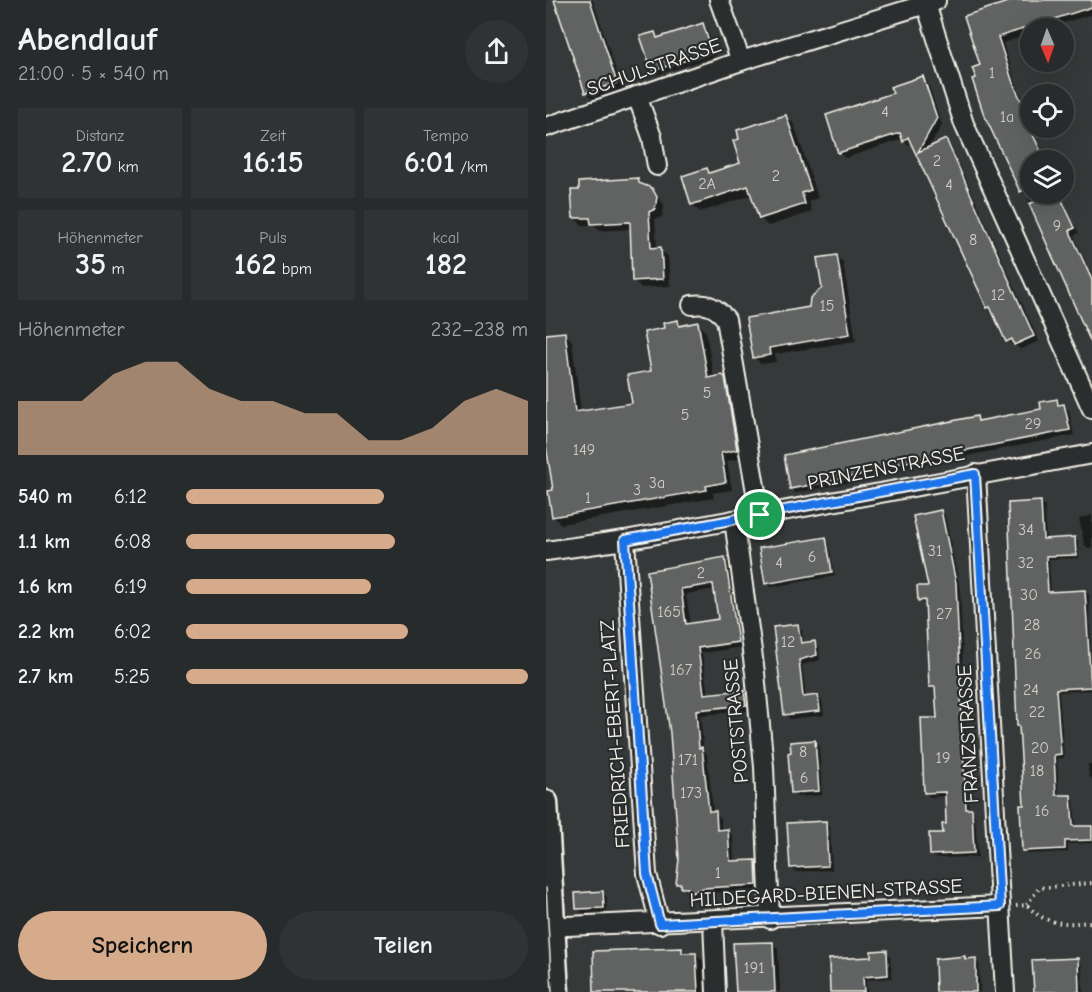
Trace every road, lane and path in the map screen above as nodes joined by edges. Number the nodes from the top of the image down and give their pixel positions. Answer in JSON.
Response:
{"nodes":[{"id":1,"x":719,"y":0,"type":"edge"},
{"id":2,"x":932,"y":1,"type":"edge"},
{"id":3,"x":741,"y":61,"type":"junction"},
{"id":4,"x":637,"y":96,"type":"junction"},
{"id":5,"x":546,"y":127,"type":"edge"},
{"id":6,"x":657,"y":166,"type":"dead end"},
{"id":7,"x":692,"y":305,"type":"dead end"},
{"id":8,"x":1092,"y":409,"type":"edge"},
{"id":9,"x":1092,"y":454,"type":"edge"},
{"id":10,"x":975,"y":474,"type":"junction"},
{"id":11,"x":760,"y":515,"type":"junction"},
{"id":12,"x":734,"y":520,"type":"junction"},
{"id":13,"x":625,"y":540,"type":"junction"},
{"id":14,"x":546,"y":551,"type":"edge"},
{"id":15,"x":546,"y":802,"type":"edge"},
{"id":16,"x":1092,"y":883,"type":"edge"},
{"id":17,"x":1026,"y":905,"type":"junction"},
{"id":18,"x":1000,"y":906,"type":"junction"},
{"id":19,"x":770,"y":919,"type":"junction"},
{"id":20,"x":713,"y":921,"type":"junction"},
{"id":21,"x":1092,"y":922,"type":"edge"},
{"id":22,"x":660,"y":924,"type":"junction"},
{"id":23,"x":550,"y":928,"type":"edge"},
{"id":24,"x":558,"y":992,"type":"edge"},
{"id":25,"x":716,"y":992,"type":"edge"},
{"id":26,"x":1005,"y":992,"type":"edge"}],
"edges":[{"from":1,"to":3,"type":"street","name":"SCHULSTRASSE"},
{"from":2,"to":3,"type":"street","name":"SCHULSTRASSE"},
{"from":2,"to":8,"type":"street"},
{"from":3,"to":4,"type":"street","name":"SCHULSTRASSE"},
{"from":4,"to":5,"type":"street","name":"SCHULSTRASSE"},
{"from":4,"to":6,"type":"street"},
{"from":7,"to":11,"type":"street"},
{"from":9,"to":10,"type":"street","name":"PRINZENSTRASSE"},
{"from":10,"to":11,"type":"street","name":"PRINZENSTRASSE"},
{"from":10,"to":18,"type":"street","name":"FRANZSTRASSE"},
{"from":11,"to":12,"type":"street","name":"PRINZENSTRASSE"},
{"from":12,"to":13,"type":"street","name":"PRINZENSTRASSE"},
{"from":12,"to":19,"type":"street","name":"POSTSTRASSE"},
{"from":13,"to":14,"type":"street","name":"PRINZENSTRASSE"},
{"from":13,"to":22,"type":"street","name":"FRIEDRICH-EBERT-PLATZ"},
{"from":15,"to":23,"type":"main road"},
{"from":16,"to":17,"type":"path"},
{"from":17,"to":18,"type":"path"},
{"from":17,"to":21,"type":"path"},
{"from":18,"to":19,"type":"street","name":"HILDEGARD-BIENEN-STRASSE"},
{"from":18,"to":26,"type":"street","name":"FRANZSTRASSE"},
{"from":19,"to":20,"type":"street","name":"HILDEGARD-BIENEN-STRASSE"},
{"from":20,"to":22,"type":"street","name":"HILDEGARD-BIENEN-STRASSE"},
{"from":20,"to":25,"type":"street"},
{"from":22,"to":23,"type":"street","name":"HILDEGARD-BIENEN-STRASSE"},
{"from":23,"to":24,"type":"main road"}]}
